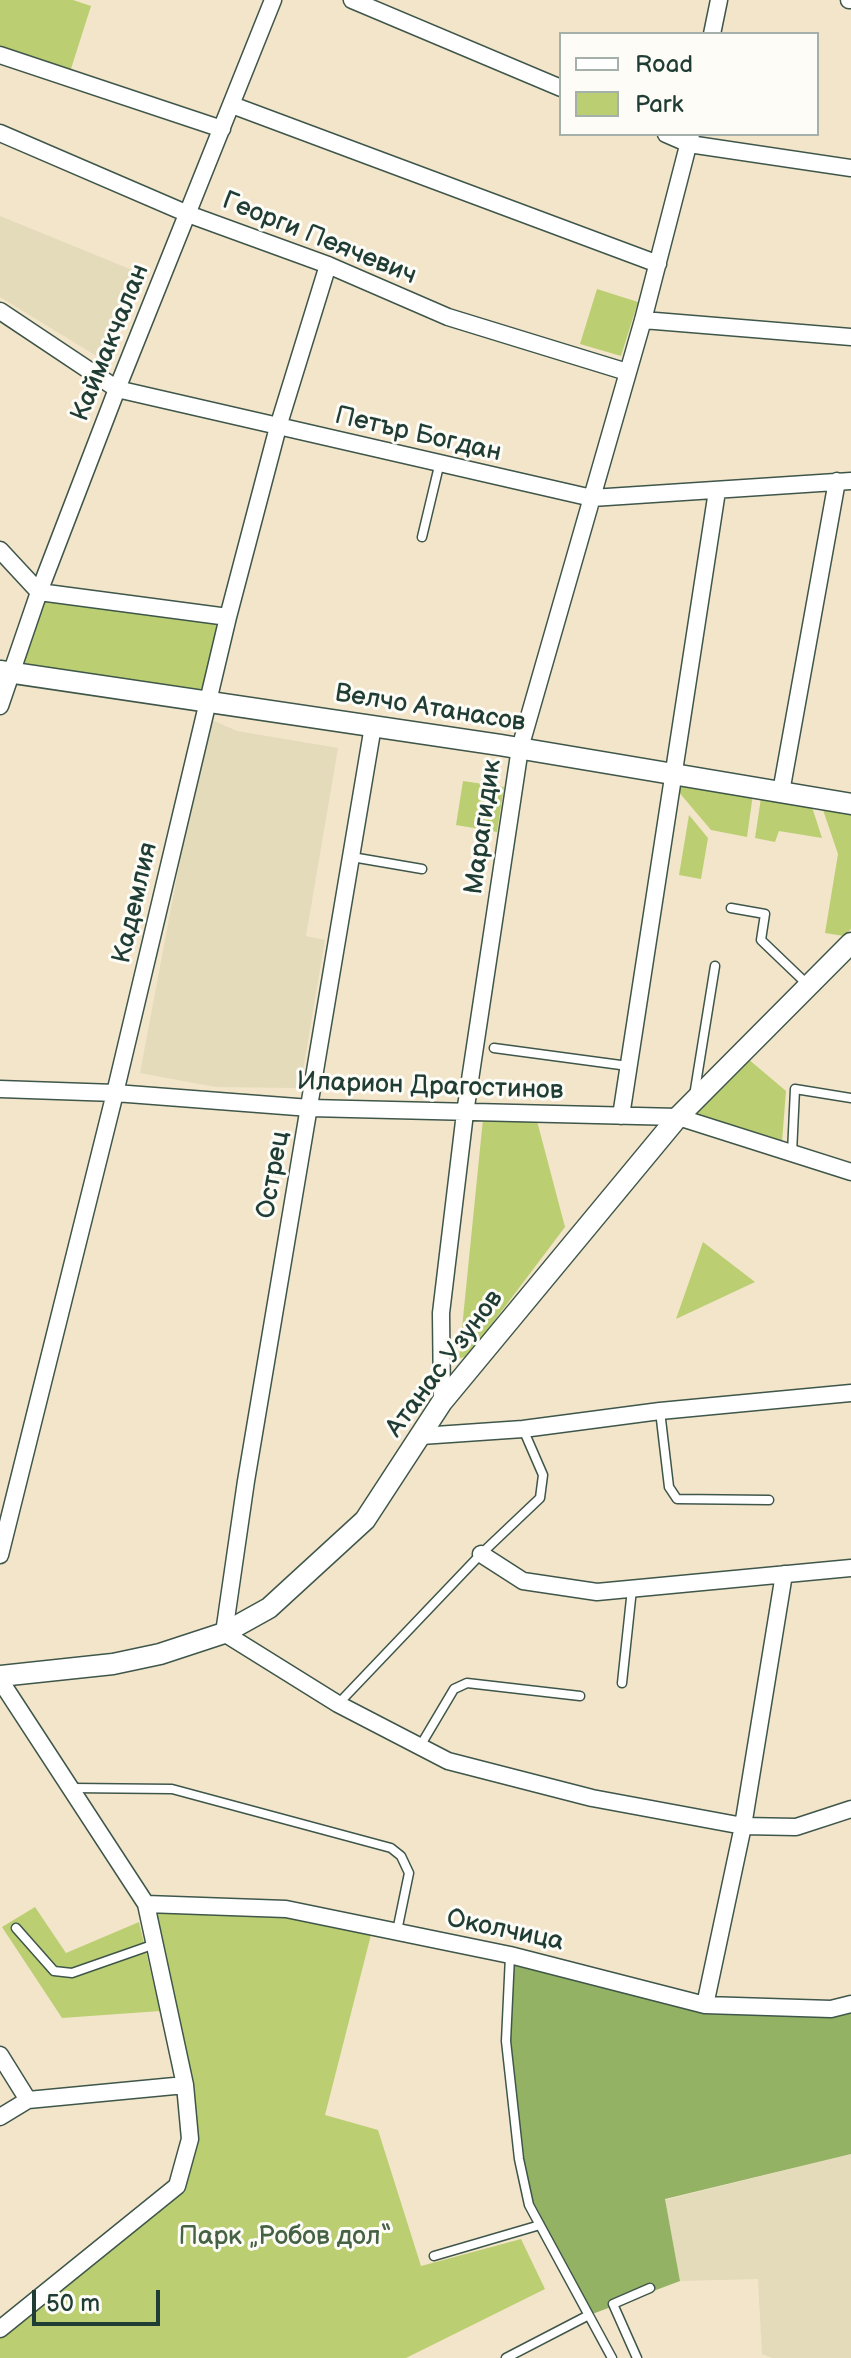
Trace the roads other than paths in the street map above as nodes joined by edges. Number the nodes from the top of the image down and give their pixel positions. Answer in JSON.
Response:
{"nodes":[{"id":1,"x":273,"y":0,"type":"edge"},
{"id":2,"x":352,"y":0,"type":"edge"},
{"id":3,"x":719,"y":0,"type":"edge"},
{"id":4,"x":712,"y":32,"type":"edge"},
{"id":5,"x":0,"y":55,"type":"edge"},
{"id":6,"x":559,"y":87,"type":"edge"},
{"id":7,"x":232,"y":105,"type":"junction"},
{"id":8,"x":222,"y":129,"type":"junction"},
{"id":9,"x":0,"y":133,"type":"edge"},
{"id":10,"x":690,"y":139,"type":"edge"},
{"id":11,"x":851,"y":168,"type":"edge"},
{"id":12,"x":188,"y":214,"type":"junction"},
{"id":13,"x":658,"y":264,"type":"junction"},
{"id":14,"x":328,"y":265,"type":"junction"},
{"id":15,"x":0,"y":311,"type":"edge"},
{"id":16,"x":643,"y":320,"type":"junction"},
{"id":17,"x":851,"y":337,"type":"edge"},
{"id":18,"x":627,"y":372,"type":"junction"},
{"id":19,"x":117,"y":389,"type":"junction"},
{"id":20,"x":278,"y":427,"type":"junction"},
{"id":21,"x":439,"y":466,"type":"junction"},
{"id":22,"x":844,"y":481,"type":"edge"},
{"id":23,"x":717,"y":491,"type":"junction"},
{"id":24,"x":592,"y":498,"type":"junction"},
{"id":25,"x":422,"y":537,"type":"dead end"},
{"id":26,"x":0,"y":550,"type":"edge"},
{"id":27,"x":39,"y":592,"type":"junction"},
{"id":28,"x":228,"y":617,"type":"junction"},
{"id":29,"x":5,"y":672,"type":"edge"},
{"id":30,"x":209,"y":701,"type":"junction"},
{"id":31,"x":0,"y":706,"type":"edge"},
{"id":32,"x":373,"y":726,"type":"junction"},
{"id":33,"x":520,"y":748,"type":"junction"},
{"id":34,"x":673,"y":774,"type":"junction"},
{"id":35,"x":781,"y":792,"type":"junction"},
{"id":36,"x":851,"y":804,"type":"edge"},
{"id":37,"x":352,"y":857,"type":"junction"},
{"id":38,"x":422,"y":869,"type":"dead end"},
{"id":39,"x":731,"y":908,"type":"dead end"},
{"id":40,"x":851,"y":943,"type":"edge"},
{"id":41,"x":715,"y":966,"type":"dead end"},
{"id":42,"x":809,"y":986,"type":"junction"},
{"id":43,"x":494,"y":1048,"type":"dead end"},
{"id":44,"x":629,"y":1067,"type":"junction"},
{"id":45,"x":0,"y":1089,"type":"edge"},
{"id":46,"x":115,"y":1093,"type":"junction"},
{"id":47,"x":851,"y":1098,"type":"edge"},
{"id":48,"x":310,"y":1108,"type":"junction"},
{"id":49,"x":685,"y":1110,"type":"junction"},
{"id":50,"x":465,"y":1113,"type":"junction"},
{"id":51,"x":621,"y":1116,"type":"junction"},
{"id":52,"x":792,"y":1153,"type":"junction"},
{"id":53,"x":851,"y":1172,"type":"edge"},
{"id":54,"x":851,"y":1393,"type":"edge"},
{"id":55,"x":442,"y":1402,"type":"junction"},
{"id":56,"x":660,"y":1411,"type":"junction"},
{"id":57,"x":523,"y":1429,"type":"junction"},
{"id":58,"x":421,"y":1436,"type":"junction"},
{"id":59,"x":769,"y":1500,"type":"dead end"},
{"id":60,"x":481,"y":1554,"type":"junction"},
{"id":61,"x":0,"y":1555,"type":"edge"},
{"id":62,"x":851,"y":1568,"type":"edge"},
{"id":63,"x":784,"y":1574,"type":"junction"},
{"id":64,"x":632,"y":1588,"type":"junction"},
{"id":65,"x":224,"y":1633,"type":"junction"},
{"id":66,"x":0,"y":1678,"type":"edge"},
{"id":67,"x":622,"y":1683,"type":"dead end"},
{"id":68,"x":580,"y":1696,"type":"dead end"},
{"id":69,"x":338,"y":1704,"type":"junction"},
{"id":70,"x":418,"y":1749,"type":"junction"},
{"id":71,"x":71,"y":1788,"type":"junction"},
{"id":72,"x":851,"y":1809,"type":"edge"},
{"id":73,"x":743,"y":1826,"type":"junction"},
{"id":74,"x":146,"y":1904,"type":"junction"},
{"id":75,"x":16,"y":1928,"type":"dead end"},
{"id":76,"x":397,"y":1931,"type":"junction"},
{"id":77,"x":155,"y":1944,"type":"junction"},
{"id":78,"x":510,"y":1955,"type":"junction"},
{"id":79,"x":851,"y":2004,"type":"edge"},
{"id":80,"x":705,"y":2005,"type":"junction"},
{"id":81,"x":0,"y":2055,"type":"edge"},
{"id":82,"x":185,"y":2085,"type":"junction"},
{"id":83,"x":28,"y":2100,"type":"junction"},
{"id":84,"x":0,"y":2117,"type":"edge"},
{"id":85,"x":540,"y":2225,"type":"junction"},
{"id":86,"x":434,"y":2256,"type":"dead end"},
{"id":87,"x":650,"y":2288,"type":"dead end"},
{"id":88,"x":587,"y":2316,"type":"junction"},
{"id":89,"x":0,"y":2329,"type":"edge"},
{"id":90,"x":506,"y":2358,"type":"edge"},
{"id":91,"x":612,"y":2358,"type":"edge"},
{"id":92,"x":637,"y":2358,"type":"edge"}],
"edges":[{"from":1,"to":7,"type":"street","name":"Каймакчалан"},
{"from":2,"to":6,"type":"street"},
{"from":3,"to":4,"type":"street"},
{"from":5,"to":8,"type":"street"},
{"from":7,"to":8,"type":"street","name":"Каймакчалан"},
{"from":7,"to":13,"type":"street"},
{"from":8,"to":12,"type":"street","name":"Каймакчалан"},
{"from":9,"to":12,"type":"street","name":"Георги Пеячевич"},
{"from":10,"to":11,"type":"street"},
{"from":10,"to":13,"type":"street","name":"Марагидик"},
{"from":12,"to":14,"type":"street","name":"Георги Пеячевич"},
{"from":12,"to":19,"type":"street","name":"Каймакчалан"},
{"from":13,"to":16,"type":"street","name":"Марагидик"},
{"from":14,"to":18,"type":"street","name":"Георги Пеячевич"},
{"from":14,"to":20,"type":"street","name":"Кадемлия"},
{"from":15,"to":19,"type":"street","name":"Петър Богдан"},
{"from":16,"to":17,"type":"street"},
{"from":16,"to":18,"type":"street","name":"Марагидик"},
{"from":18,"to":24,"type":"street","name":"Марагидик"},
{"from":19,"to":20,"type":"street","name":"Петър Богдан"},
{"from":19,"to":27,"type":"street","name":"Каймакчалан"},
{"from":20,"to":21,"type":"street","name":"Петър Богдан"},
{"from":20,"to":28,"type":"street","name":"Кадемлия"},
{"from":21,"to":24,"type":"street","name":"Петър Богдан"},
{"from":21,"to":25,"type":"lane"},
{"from":22,"to":23,"type":"street","name":"Петър Богдан"},
{"from":22,"to":35,"type":"street"},
{"from":23,"to":24,"type":"street","name":"Петър Богдан"},
{"from":23,"to":34,"type":"street"},
{"from":24,"to":33,"type":"street","name":"Марагидик"},
{"from":26,"to":27,"type":"street"},
{"from":27,"to":28,"type":"street"},
{"from":27,"to":29,"type":"street","name":"Каймакчалан"},
{"from":28,"to":30,"type":"street","name":"Кадемлия"},
{"from":29,"to":30,"type":"street","name":"Велчо Атанасов"},
{"from":29,"to":31,"type":"street","name":"Каймакчалан"},
{"from":30,"to":32,"type":"street","name":"Велчо Атанасов"},
{"from":30,"to":46,"type":"street","name":"Кадемлия"},
{"from":32,"to":33,"type":"street","name":"Велчо Атанасов"},
{"from":32,"to":37,"type":"street","name":"Острец"},
{"from":33,"to":34,"type":"street","name":"Велчо Атанасов"},
{"from":33,"to":50,"type":"street","name":"Марагидик"},
{"from":34,"to":35,"type":"street","name":"Велчо Атанасов"},
{"from":34,"to":44,"type":"street"},
{"from":35,"to":36,"type":"street","name":"Велчо Атанасов"},
{"from":37,"to":38,"type":"lane"},
{"from":37,"to":48,"type":"street","name":"Острец"},
{"from":39,"to":42,"type":"lane"},
{"from":40,"to":42,"type":"street","name":"Атанас Узунов"},
{"from":41,"to":49,"type":"lane"},
{"from":42,"to":49,"type":"street","name":"Атанас Узунов"},
{"from":43,"to":44,"type":"lane"},
{"from":44,"to":51,"type":"street"},
{"from":45,"to":46,"type":"street","name":"Иларион Драгостинов"},
{"from":46,"to":48,"type":"street","name":"Иларион Драгостинов"},
{"from":46,"to":61,"type":"street","name":"Кадемлия"},
{"from":47,"to":52,"type":"lane"},
{"from":48,"to":50,"type":"street","name":"Иларион Драгостинов"},
{"from":48,"to":65,"type":"street","name":"Острец"},
{"from":49,"to":51,"type":"street","name":"Иларион Драгостинов"},
{"from":49,"to":52,"type":"street","name":"Иларион Драгостинов"},
{"from":49,"to":55,"type":"street","name":"Атанас Узунов"},
{"from":50,"to":51,"type":"street","name":"Иларион Драгостинов"},
{"from":50,"to":55,"type":"street","name":"Марагидик"},
{"from":52,"to":53,"type":"street","name":"Иларион Драгостинов"},
{"from":54,"to":56,"type":"street"},
{"from":55,"to":58,"type":"street","name":"Атанас Узунов"},
{"from":56,"to":57,"type":"street"},
{"from":56,"to":59,"type":"lane"},
{"from":57,"to":58,"type":"street"},
{"from":57,"to":60,"type":"lane"},
{"from":58,"to":65,"type":"street","name":"Атанас Узунов"},
{"from":60,"to":64,"type":"street"},
{"from":60,"to":69,"type":"lane"},
{"from":62,"to":63,"type":"street"},
{"from":63,"to":64,"type":"street"},
{"from":63,"to":73,"type":"street"},
{"from":64,"to":67,"type":"lane"},
{"from":65,"to":66,"type":"street","name":"Атанас Узунов"},
{"from":65,"to":69,"type":"street"},
{"from":66,"to":71,"type":"street"},
{"from":68,"to":70,"type":"lane"},
{"from":69,"to":70,"type":"street"},
{"from":70,"to":73,"type":"street"},
{"from":71,"to":74,"type":"street"},
{"from":71,"to":76,"type":"lane"},
{"from":72,"to":73,"type":"street"},
{"from":73,"to":80,"type":"street"},
{"from":74,"to":76,"type":"street","name":"Околчица"},
{"from":74,"to":77,"type":"street"},
{"from":75,"to":77,"type":"lane"},
{"from":76,"to":78,"type":"street","name":"Околчица"},
{"from":77,"to":82,"type":"street"},
{"from":78,"to":80,"type":"street","name":"Околчица"},
{"from":78,"to":85,"type":"lane"},
{"from":79,"to":80,"type":"street","name":"Околчица"},
{"from":81,"to":83,"type":"street"},
{"from":82,"to":83,"type":"street"},
{"from":82,"to":89,"type":"street"},
{"from":83,"to":84,"type":"street"},
{"from":85,"to":86,"type":"lane"},
{"from":85,"to":88,"type":"lane"},
{"from":87,"to":92,"type":"lane"},
{"from":88,"to":90,"type":"lane"},
{"from":88,"to":91,"type":"lane"}]}
